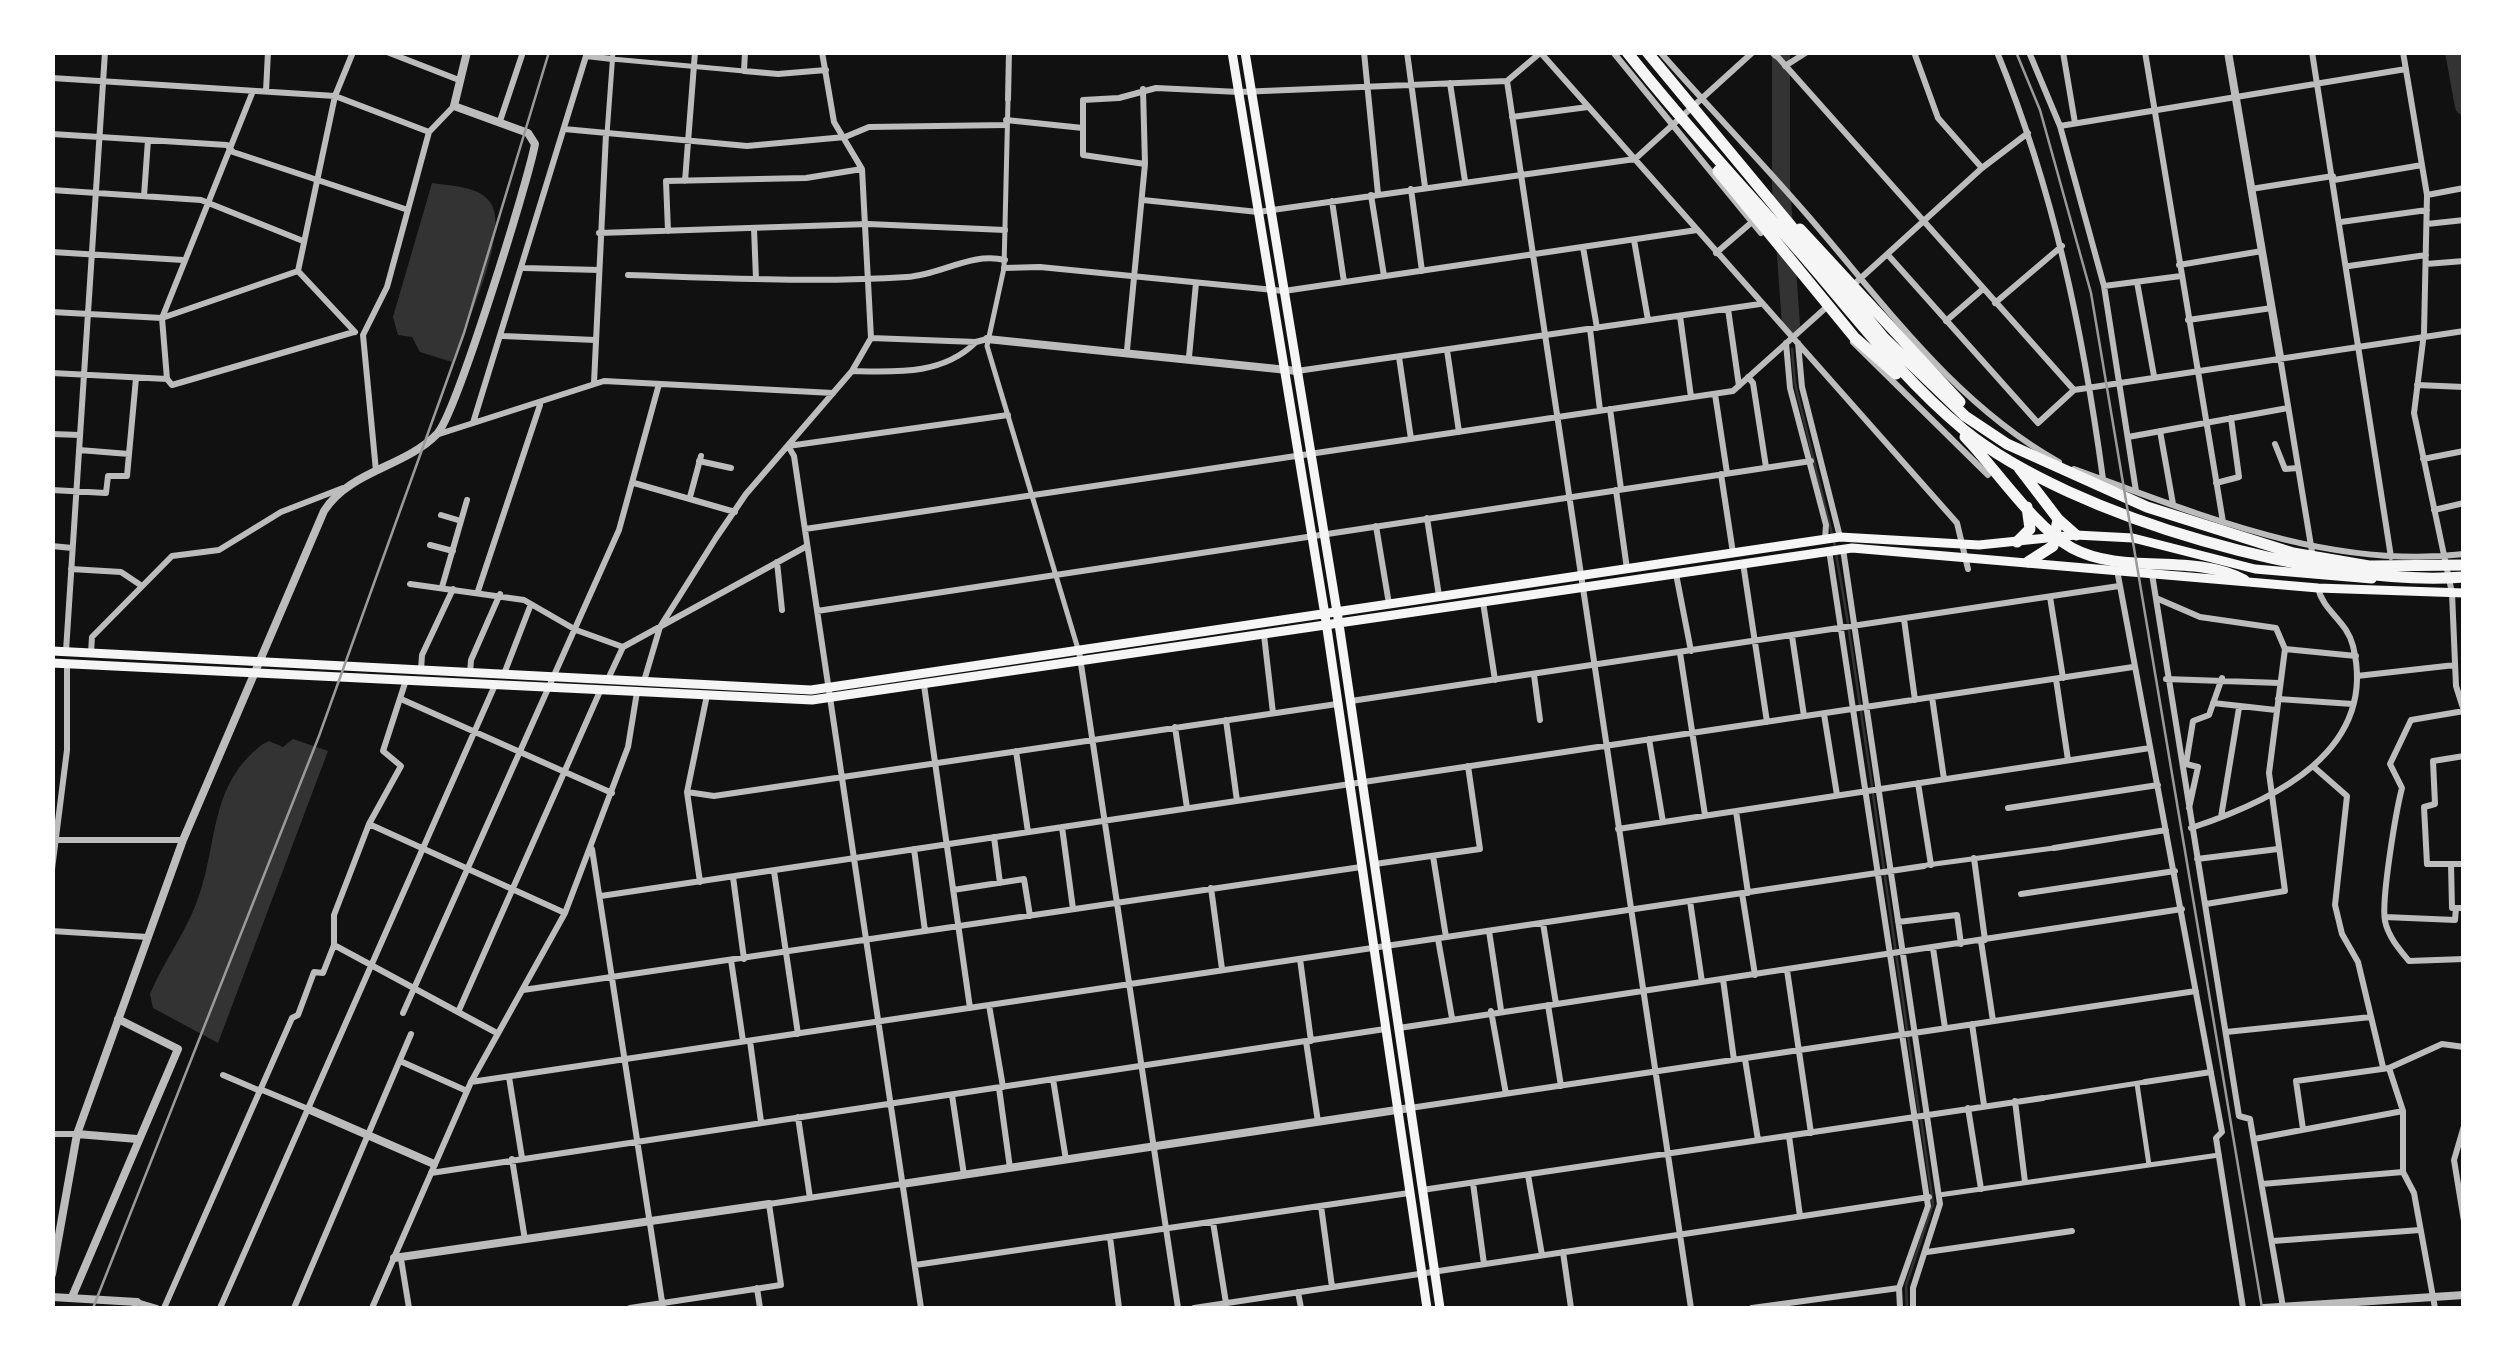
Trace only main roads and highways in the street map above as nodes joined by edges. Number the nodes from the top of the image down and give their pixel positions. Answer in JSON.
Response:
{"nodes":[{"id":1,"x":1232,"y":52,"type":"edge"},
{"id":2,"x":1245,"y":52,"type":"edge"},
{"id":3,"x":1627,"y":52,"type":"edge"},
{"id":4,"x":1646,"y":52,"type":"edge"},
{"id":5,"x":1692,"y":134,"type":"junction"},
{"id":6,"x":1774,"y":206,"type":"junction"},
{"id":7,"x":2026,"y":504,"type":"junction"},
{"id":8,"x":2058,"y":519,"type":"junction"},
{"id":9,"x":1318,"y":535,"type":"junction"},
{"id":10,"x":2076,"y":535,"type":"junction"},
{"id":11,"x":2057,"y":537,"type":"junction"},
{"id":12,"x":2018,"y":542,"type":"junction"},
{"id":13,"x":1834,"y":544,"type":"junction"},
{"id":14,"x":1963,"y":550,"type":"junction"},
{"id":15,"x":2028,"y":562,"type":"junction"},
{"id":16,"x":2464,"y":565,"type":"edge"},
{"id":17,"x":2464,"y":579,"type":"edge"},
{"id":18,"x":2244,"y":580,"type":"junction"},
{"id":19,"x":1581,"y":581,"type":"junction"},
{"id":20,"x":2464,"y":593,"type":"edge"},
{"id":21,"x":1338,"y":619,"type":"junction"},
{"id":22,"x":1326,"y":621,"type":"junction"},
{"id":23,"x":52,"y":651,"type":"edge"},
{"id":24,"x":1081,"y":656,"type":"junction"},
{"id":25,"x":66,"y":658,"type":"junction"},
{"id":26,"x":52,"y":663,"type":"edge"},
{"id":27,"x":257,"y":668,"type":"junction"},
{"id":28,"x":550,"y":682,"type":"junction"},
{"id":29,"x":829,"y":693,"type":"junction"},
{"id":30,"x":1427,"y":1308,"type":"edge"},
{"id":31,"x":1440,"y":1308,"type":"edge"}],
"edges":[{"from":1,"to":9,"type":"main road"},
{"from":2,"to":9,"type":"main road"},
{"from":3,"to":5,"type":"highway"},
{"from":4,"to":6,"type":"highway"},
{"from":5,"to":7,"type":"highway"},
{"from":5,"to":17,"type":"highway"},
{"from":6,"to":8,"type":"highway"},
{"from":6,"to":16,"type":"highway"},
{"from":7,"to":11,"type":"highway"},
{"from":7,"to":12,"type":"highway"},
{"from":8,"to":10,"type":"highway"},
{"from":8,"to":11,"type":"highway"},
{"from":9,"to":21,"type":"main road"},
{"from":9,"to":22,"type":"main road"},
{"from":10,"to":11,"type":"main road"},
{"from":10,"to":17,"type":"main road"},
{"from":11,"to":12,"type":"main road"},
{"from":11,"to":15,"type":"highway"},
{"from":11,"to":18,"type":"highway"},
{"from":12,"to":14,"type":"main road"},
{"from":13,"to":14,"type":"main road"},
{"from":13,"to":19,"type":"main road"},
{"from":13,"to":19,"type":"main road"},
{"from":14,"to":15,"type":"main road"},
{"from":15,"to":18,"type":"main road"},
{"from":18,"to":20,"type":"main road"},
{"from":19,"to":21,"type":"main road"},
{"from":19,"to":21,"type":"main road"},
{"from":21,"to":22,"type":"main road"},
{"from":21,"to":31,"type":"main road"},
{"from":22,"to":24,"type":"main road"},
{"from":22,"to":24,"type":"main road"},
{"from":22,"to":30,"type":"main road"},
{"from":23,"to":25,"type":"main road"},
{"from":24,"to":29,"type":"main road"},
{"from":24,"to":29,"type":"main road"},
{"from":25,"to":26,"type":"main road"},
{"from":25,"to":27,"type":"main road"},
{"from":25,"to":27,"type":"main road"},
{"from":27,"to":28,"type":"main road"},
{"from":27,"to":28,"type":"main road"},
{"from":28,"to":29,"type":"main road"},
{"from":28,"to":29,"type":"main road"}]}
